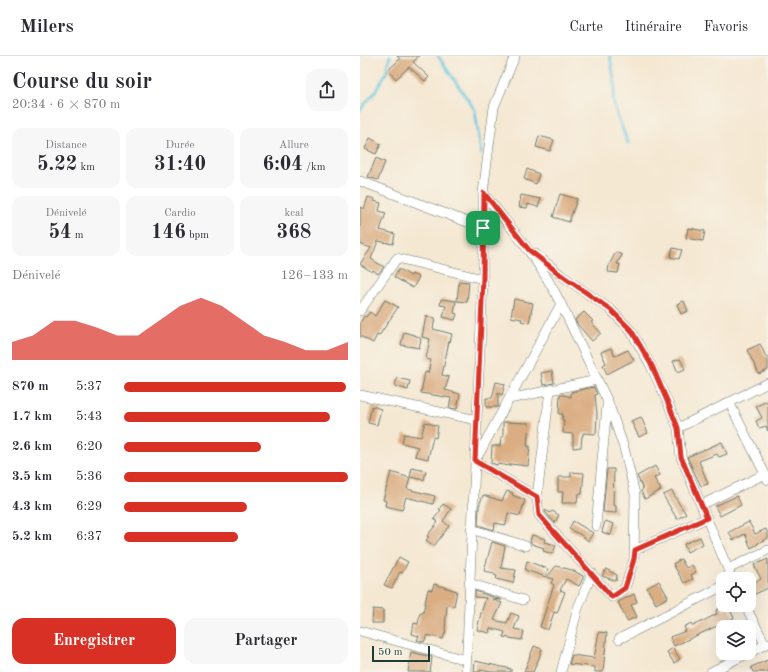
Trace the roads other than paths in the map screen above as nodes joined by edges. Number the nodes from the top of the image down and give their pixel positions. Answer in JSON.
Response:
{"nodes":[{"id":1,"x":515,"y":56,"type":"edge"},
{"id":2,"x":360,"y":181,"type":"edge"},
{"id":3,"x":484,"y":193,"type":"junction"},
{"id":4,"x":483,"y":228,"type":"junction"},
{"id":5,"x":529,"y":250,"type":"junction"},
{"id":6,"x":483,"y":278,"type":"junction"},
{"id":7,"x":561,"y":304,"type":"junction"},
{"id":8,"x":360,"y":311,"type":"edge"},
{"id":9,"x":597,"y":380,"type":"junction"},
{"id":10,"x":768,"y":383,"type":"edge"},
{"id":11,"x":550,"y":390,"type":"junction"},
{"id":12,"x":360,"y":394,"type":"edge"},
{"id":13,"x":509,"y":399,"type":"junction"},
{"id":14,"x":608,"y":402,"type":"junction"},
{"id":15,"x":729,"y":402,"type":"junction"},
{"id":16,"x":477,"y":420,"type":"junction"},
{"id":17,"x":678,"y":428,"type":"junction"},
{"id":18,"x":475,"y":461,"type":"junction"},
{"id":19,"x":766,"y":477,"type":"edge"},
{"id":20,"x":537,"y":497,"type":"junction"},
{"id":21,"x":701,"y":505,"type":"junction"},
{"id":22,"x":707,"y":518,"type":"junction"},
{"id":23,"x":596,"y":526,"type":"dead end"},
{"id":24,"x":471,"y":530,"type":"junction"},
{"id":25,"x":526,"y":546,"type":"dead end"},
{"id":26,"x":635,"y":550,"type":"junction"},
{"id":27,"x":768,"y":550,"type":"edge"},
{"id":28,"x":728,"y":569,"type":"junction"},
{"id":29,"x":729,"y":572,"type":"edge"},
{"id":30,"x":592,"y":573,"type":"junction"},
{"id":31,"x":469,"y":583,"type":"junction"},
{"id":32,"x":716,"y":590,"type":"edge"},
{"id":33,"x":523,"y":600,"type":"dead end"},
{"id":34,"x":749,"y":612,"type":"edge"},
{"id":35,"x":360,"y":631,"type":"edge"},
{"id":36,"x":619,"y":639,"type":"dead end"},
{"id":37,"x":767,"y":644,"type":"edge"},
{"id":38,"x":756,"y":650,"type":"edge"},
{"id":39,"x":466,"y":660,"type":"junction"},
{"id":40,"x":735,"y":660,"type":"edge"},
{"id":41,"x":466,"y":672,"type":"edge"},
{"id":42,"x":560,"y":672,"type":"edge"},
{"id":43,"x":711,"y":672,"type":"edge"}],
"edges":[{"from":1,"to":3,"type":"street"},
{"from":2,"to":4,"type":"street"},
{"from":3,"to":4,"type":"street"},
{"from":3,"to":5,"type":"street"},
{"from":4,"to":6,"type":"street"},
{"from":5,"to":7,"type":"street"},
{"from":5,"to":17,"type":"street"},
{"from":6,"to":8,"type":"street"},
{"from":6,"to":16,"type":"street"},
{"from":7,"to":9,"type":"street"},
{"from":7,"to":13,"type":"street"},
{"from":9,"to":11,"type":"street"},
{"from":9,"to":14,"type":"street"},
{"from":10,"to":15,"type":"street"},
{"from":11,"to":13,"type":"street"},
{"from":11,"to":20,"type":"street"},
{"from":12,"to":16,"type":"street"},
{"from":13,"to":18,"type":"street"},
{"from":14,"to":23,"type":"street"},
{"from":14,"to":26,"type":"street"},
{"from":15,"to":17,"type":"street"},
{"from":15,"to":19,"type":"street"},
{"from":16,"to":18,"type":"street"},
{"from":17,"to":21,"type":"street"},
{"from":18,"to":20,"type":"street"},
{"from":18,"to":24,"type":"street"},
{"from":19,"to":21,"type":"street"},
{"from":20,"to":30,"type":"street"},
{"from":21,"to":22,"type":"street"},
{"from":22,"to":26,"type":"street"},
{"from":22,"to":28,"type":"street"},
{"from":24,"to":25,"type":"street"},
{"from":24,"to":31,"type":"street"},
{"from":26,"to":30,"type":"street"},
{"from":27,"to":28,"type":"street"},
{"from":28,"to":29,"type":"street"},
{"from":30,"to":42,"type":"street"},
{"from":31,"to":33,"type":"street"},
{"from":31,"to":39,"type":"street"},
{"from":32,"to":36,"type":"street"},
{"from":34,"to":37,"type":"street"},
{"from":35,"to":39,"type":"street"},
{"from":37,"to":38,"type":"street"},
{"from":39,"to":41,"type":"street"},
{"from":40,"to":43,"type":"street"}]}
